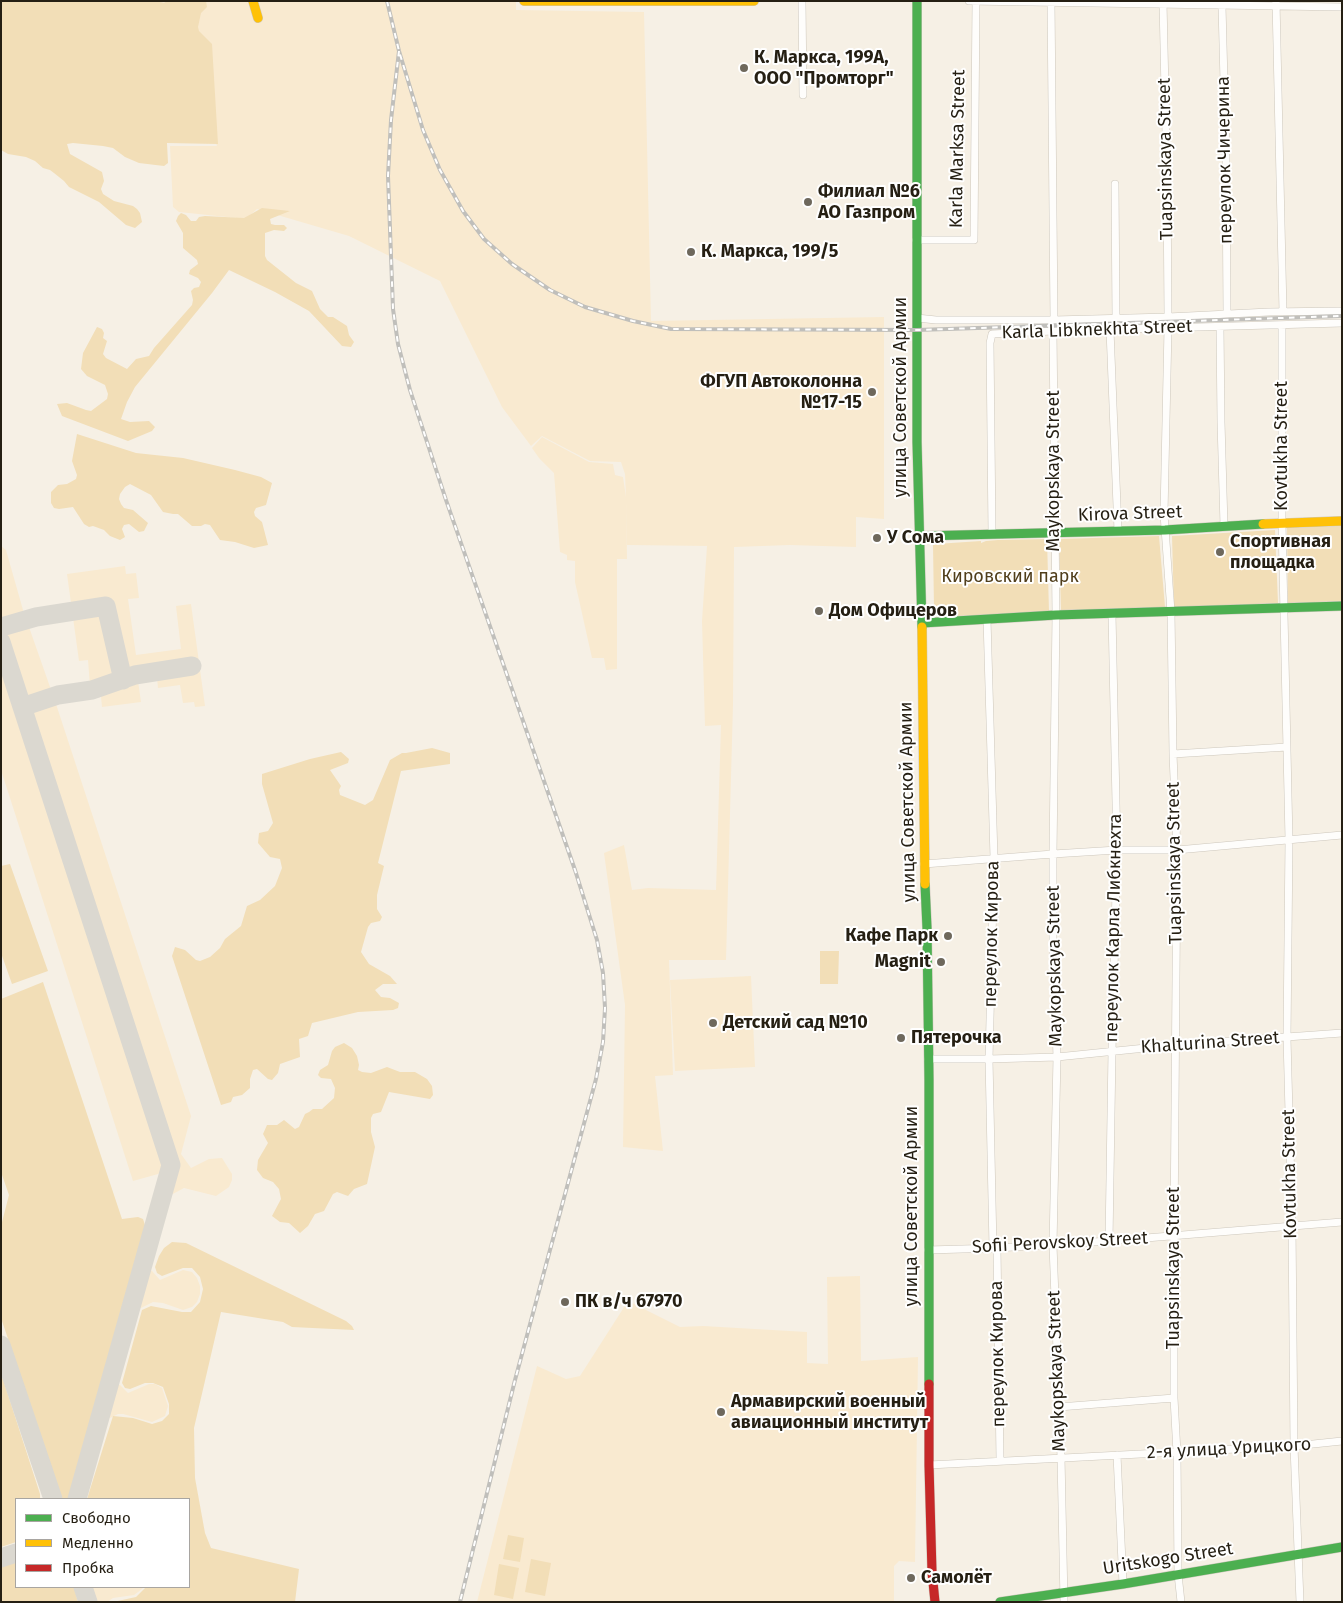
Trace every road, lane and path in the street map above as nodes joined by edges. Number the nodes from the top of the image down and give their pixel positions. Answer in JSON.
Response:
{"nodes":[{"id":1,"x":253,"y":1,"type":"edge"},
{"id":2,"x":754,"y":1,"type":"edge"},
{"id":3,"x":802,"y":1,"type":"edge"},
{"id":4,"x":916,"y":1,"type":"edge"},
{"id":5,"x":969,"y":1,"type":"edge"},
{"id":6,"x":976,"y":1,"type":"edge"},
{"id":7,"x":996,"y":1,"type":"edge"},
{"id":8,"x":524,"y":2,"type":"edge"},
{"id":9,"x":652,"y":2,"type":"edge"},
{"id":10,"x":1051,"y":2,"type":"edge"},
{"id":11,"x":1088,"y":2,"type":"edge"},
{"id":12,"x":1163,"y":3,"type":"edge"},
{"id":13,"x":1208,"y":3,"type":"edge"},
{"id":14,"x":1276,"y":4,"type":"edge"},
{"id":15,"x":1222,"y":6,"type":"junction"},
{"id":16,"x":1342,"y":8,"type":"edge"},
{"id":17,"x":258,"y":18,"type":"dead end"},
{"id":18,"x":803,"y":94,"type":"dead end"},
{"id":19,"x":1114,"y":184,"type":"dead end"},
{"id":20,"x":916,"y":240,"type":"junction"},
{"id":21,"x":1342,"y":311,"type":"edge"},
{"id":22,"x":1283,"y":312,"type":"junction"},
{"id":23,"x":1227,"y":314,"type":"junction"},
{"id":24,"x":1168,"y":317,"type":"junction"},
{"id":25,"x":917,"y":318,"type":"junction"},
{"id":26,"x":1116,"y":318,"type":"junction"},
{"id":27,"x":1054,"y":320,"type":"junction"},
{"id":28,"x":1342,"y":324,"type":"edge"},
{"id":29,"x":1282,"y":325,"type":"junction"},
{"id":30,"x":1220,"y":327,"type":"junction"},
{"id":31,"x":1168,"y":328,"type":"junction"},
{"id":32,"x":1110,"y":330,"type":"junction"},
{"id":33,"x":1054,"y":331,"type":"junction"},
{"id":34,"x":1342,"y":521,"type":"edge"},
{"id":35,"x":1282,"y":523,"type":"junction"},
{"id":36,"x":1224,"y":526,"type":"junction"},
{"id":37,"x":1165,"y":530,"type":"junction"},
{"id":38,"x":1118,"y":531,"type":"junction"},
{"id":39,"x":1054,"y":532,"type":"junction"},
{"id":40,"x":992,"y":533,"type":"junction"},
{"id":41,"x":919,"y":536,"type":"junction"},
{"id":42,"x":1342,"y":606,"type":"edge"},
{"id":43,"x":1284,"y":609,"type":"junction"},
{"id":44,"x":1171,"y":612,"type":"junction"},
{"id":45,"x":1112,"y":614,"type":"junction"},
{"id":46,"x":1056,"y":615,"type":"junction"},
{"id":47,"x":987,"y":619,"type":"junction"},
{"id":48,"x":922,"y":623,"type":"junction"},
{"id":49,"x":1287,"y":747,"type":"junction"},
{"id":50,"x":1173,"y":754,"type":"junction"},
{"id":51,"x":1342,"y":835,"type":"edge"},
{"id":52,"x":1289,"y":840,"type":"junction"},
{"id":53,"x":1117,"y":850,"type":"junction"},
{"id":54,"x":1177,"y":850,"type":"junction"},
{"id":55,"x":1053,"y":854,"type":"junction"},
{"id":56,"x":994,"y":858,"type":"junction"},
{"id":57,"x":924,"y":864,"type":"junction"},
{"id":58,"x":1342,"y":1033,"type":"edge"},
{"id":59,"x":1287,"y":1038,"type":"junction"},
{"id":60,"x":1175,"y":1045,"type":"junction"},
{"id":61,"x":1112,"y":1051,"type":"junction"},
{"id":62,"x":1057,"y":1057,"type":"junction"},
{"id":63,"x":928,"y":1059,"type":"junction"},
{"id":64,"x":989,"y":1060,"type":"junction"},
{"id":65,"x":1342,"y":1222,"type":"edge"},
{"id":66,"x":1292,"y":1226,"type":"junction"},
{"id":67,"x":1174,"y":1236,"type":"junction"},
{"id":68,"x":1109,"y":1242,"type":"junction"},
{"id":69,"x":1053,"y":1245,"type":"junction"},
{"id":70,"x":995,"y":1248,"type":"junction"},
{"id":71,"x":928,"y":1250,"type":"junction"},
{"id":72,"x":1174,"y":1398,"type":"junction"},
{"id":73,"x":1059,"y":1407,"type":"junction"},
{"id":74,"x":1342,"y":1441,"type":"edge"},
{"id":75,"x":1294,"y":1446,"type":"junction"},
{"id":76,"x":1178,"y":1453,"type":"junction"},
{"id":77,"x":1117,"y":1455,"type":"junction"},
{"id":78,"x":1061,"y":1457,"type":"junction"},
{"id":79,"x":1000,"y":1460,"type":"junction"},
{"id":80,"x":929,"y":1465,"type":"junction"},
{"id":81,"x":1342,"y":1546,"type":"edge"},
{"id":82,"x":1298,"y":1554,"type":"junction"},
{"id":83,"x":1178,"y":1574,"type":"junction"},
{"id":84,"x":1123,"y":1584,"type":"junction"},
{"id":85,"x":1064,"y":1592,"type":"junction"},
{"id":86,"x":935,"y":1602,"type":"edge"},
{"id":87,"x":1000,"y":1602,"type":"edge"},
{"id":88,"x":1064,"y":1602,"type":"edge"},
{"id":89,"x":1181,"y":1602,"type":"edge"},
{"id":90,"x":1300,"y":1602,"type":"edge"}],
"edges":[{"from":1,"to":17,"type":"main road"},
{"from":2,"to":9,"type":"main road"},
{"from":3,"to":18,"type":"street"},
{"from":4,"to":20,"type":"main road","name":"улица Советской Армии"},
{"from":5,"to":6,"type":"street"},
{"from":6,"to":7,"type":"street"},
{"from":6,"to":20,"type":"street","name":"Karla Marksa Street"},
{"from":7,"to":10,"type":"street"},
{"from":8,"to":9,"type":"main road"},
{"from":10,"to":11,"type":"street"},
{"from":10,"to":27,"type":"street"},
{"from":11,"to":12,"type":"street"},
{"from":12,"to":13,"type":"street"},
{"from":12,"to":24,"type":"street","name":"Tuapsinskaya Street"},
{"from":13,"to":15,"type":"street"},
{"from":14,"to":15,"type":"street"},
{"from":14,"to":16,"type":"street"},
{"from":14,"to":22,"type":"street"},
{"from":15,"to":23,"type":"street","name":"переулок Чичерина"},
{"from":19,"to":26,"type":"street","name":"Karla Libknekhta Street"},
{"from":20,"to":25,"type":"main road","name":"улица Советской Армии"},
{"from":21,"to":22,"type":"street","name":"Karla Libknekhta Street"},
{"from":22,"to":23,"type":"street","name":"Karla Libknekhta Street"},
{"from":23,"to":24,"type":"street","name":"Karla Libknekhta Street"},
{"from":24,"to":26,"type":"street","name":"Karla Libknekhta Street"},
{"from":25,"to":27,"type":"street","name":"Karla Libknekhta Street"},
{"from":25,"to":41,"type":"main road","name":"улица Советской Армии"},
{"from":26,"to":27,"type":"street","name":"Karla Libknekhta Street"},
{"from":28,"to":29,"type":"street","name":"Karla Libknekhta Street"},
{"from":29,"to":30,"type":"street","name":"Karla Libknekhta Street"},
{"from":29,"to":35,"type":"street","name":"Kovtukha Street"},
{"from":30,"to":31,"type":"street","name":"Karla Libknekhta Street"},
{"from":30,"to":36,"type":"street"},
{"from":31,"to":32,"type":"street","name":"Karla Libknekhta Street"},
{"from":31,"to":37,"type":"street","name":"Tuapsinskaya Street"},
{"from":32,"to":33,"type":"street","name":"Karla Libknekhta Street"},
{"from":32,"to":38,"type":"street"},
{"from":33,"to":39,"type":"street","name":"Maykopskaya Street"},
{"from":33,"to":40,"type":"street","name":"Karla Libknekhta Street"},
{"from":34,"to":35,"type":"main road","name":"Kirova Street"},
{"from":35,"to":36,"type":"main road","name":"Kirova Street"},
{"from":35,"to":43,"type":"street","name":"Kovtukha Street"},
{"from":36,"to":37,"type":"main road","name":"Kirova Street"},
{"from":37,"to":38,"type":"main road","name":"Kirova Street"},
{"from":37,"to":44,"type":"street","name":"Tuapsinskaya Street"},
{"from":38,"to":39,"type":"main road","name":"Kirova Street"},
{"from":39,"to":40,"type":"main road","name":"Kirova Street"},
{"from":39,"to":46,"type":"street","name":"Maykopskaya Street"},
{"from":40,"to":41,"type":"main road","name":"Kirova Street"},
{"from":41,"to":48,"type":"main road","name":"улица Советской Армии"},
{"from":42,"to":43,"type":"main road"},
{"from":43,"to":44,"type":"main road"},
{"from":43,"to":49,"type":"street","name":"Kovtukha Street"},
{"from":44,"to":45,"type":"main road"},
{"from":44,"to":50,"type":"street","name":"Tuapsinskaya Street"},
{"from":45,"to":46,"type":"main road"},
{"from":45,"to":53,"type":"street","name":"переулок Карла Либкнехта"},
{"from":46,"to":47,"type":"main road"},
{"from":46,"to":55,"type":"street","name":"Maykopskaya Street"},
{"from":47,"to":48,"type":"main road"},
{"from":47,"to":56,"type":"street","name":"переулок Кирова"},
{"from":48,"to":57,"type":"main road","name":"улица Советской Армии"},
{"from":49,"to":50,"type":"street"},
{"from":49,"to":52,"type":"street","name":"Kovtukha Street"},
{"from":50,"to":54,"type":"street","name":"Tuapsinskaya Street"},
{"from":51,"to":52,"type":"street"},
{"from":52,"to":54,"type":"street"},
{"from":52,"to":59,"type":"street","name":"Kovtukha Street"},
{"from":53,"to":54,"type":"street"},
{"from":53,"to":55,"type":"street"},
{"from":53,"to":61,"type":"street","name":"переулок Карла Либкнехта"},
{"from":54,"to":60,"type":"street","name":"Tuapsinskaya Street"},
{"from":55,"to":56,"type":"street"},
{"from":55,"to":62,"type":"street","name":"Maykopskaya Street"},
{"from":56,"to":57,"type":"street"},
{"from":56,"to":64,"type":"street","name":"переулок Кирова"},
{"from":57,"to":63,"type":"main road","name":"улица Советской Армии"},
{"from":58,"to":59,"type":"street","name":"Khalturina Street"},
{"from":59,"to":60,"type":"street","name":"Khalturina Street"},
{"from":59,"to":66,"type":"street","name":"Kovtukha Street"},
{"from":60,"to":61,"type":"street","name":"Khalturina Street"},
{"from":60,"to":67,"type":"street","name":"Tuapsinskaya Street"},
{"from":61,"to":62,"type":"street","name":"Khalturina Street"},
{"from":61,"to":68,"type":"street","name":"переулок Карла Либкнехта"},
{"from":62,"to":64,"type":"street","name":"Khalturina Street"},
{"from":62,"to":69,"type":"street","name":"Maykopskaya Street"},
{"from":63,"to":64,"type":"street","name":"Khalturina Street"},
{"from":63,"to":71,"type":"main road","name":"улица Советской Армии"},
{"from":64,"to":70,"type":"street","name":"переулок Кирова"},
{"from":65,"to":66,"type":"street","name":"Sofii Perovskoy Street"},
{"from":66,"to":67,"type":"street","name":"Sofii Perovskoy Street"},
{"from":66,"to":75,"type":"street","name":"Kovtukha Street"},
{"from":67,"to":68,"type":"street","name":"Sofii Perovskoy Street"},
{"from":67,"to":72,"type":"street","name":"Tuapsinskaya Street"},
{"from":68,"to":69,"type":"street","name":"Sofii Perovskoy Street"},
{"from":69,"to":70,"type":"street","name":"Sofii Perovskoy Street"},
{"from":69,"to":73,"type":"street","name":"Maykopskaya Street"},
{"from":70,"to":71,"type":"street","name":"Sofii Perovskoy Street"},
{"from":70,"to":79,"type":"street","name":"переулок Кирова"},
{"from":71,"to":80,"type":"main road","name":"улица Советской Армии"},
{"from":72,"to":73,"type":"street"},
{"from":72,"to":76,"type":"street","name":"Tuapsinskaya Street"},
{"from":73,"to":78,"type":"street","name":"Maykopskaya Street"},
{"from":74,"to":75,"type":"street","name":"2-я улица Урицкого"},
{"from":75,"to":76,"type":"street","name":"2-я улица Урицкого"},
{"from":75,"to":82,"type":"street","name":"Kovtukha Street"},
{"from":76,"to":77,"type":"street","name":"2-я улица Урицкого"},
{"from":76,"to":83,"type":"street","name":"Tuapsinskaya Street"},
{"from":77,"to":78,"type":"street","name":"2-я улица Урицкого"},
{"from":77,"to":84,"type":"street"},
{"from":78,"to":79,"type":"street","name":"2-я улица Урицкого"},
{"from":78,"to":85,"type":"street","name":"Maykopskaya Street"},
{"from":79,"to":80,"type":"street","name":"2-я улица Урицкого"},
{"from":80,"to":86,"type":"main road","name":"улица Советской Армии"},
{"from":81,"to":82,"type":"main road","name":"Uritskogo Street"},
{"from":82,"to":83,"type":"main road","name":"Uritskogo Street"},
{"from":82,"to":90,"type":"street","name":"Kovtukha Street"},
{"from":83,"to":84,"type":"main road","name":"Uritskogo Street"},
{"from":83,"to":89,"type":"street","name":"Tuapsinskaya Street"},
{"from":84,"to":85,"type":"main road","name":"Uritskogo Street"},
{"from":85,"to":87,"type":"main road","name":"Uritskogo Street"},
{"from":85,"to":88,"type":"street","name":"Maykopskaya Street"}]}
